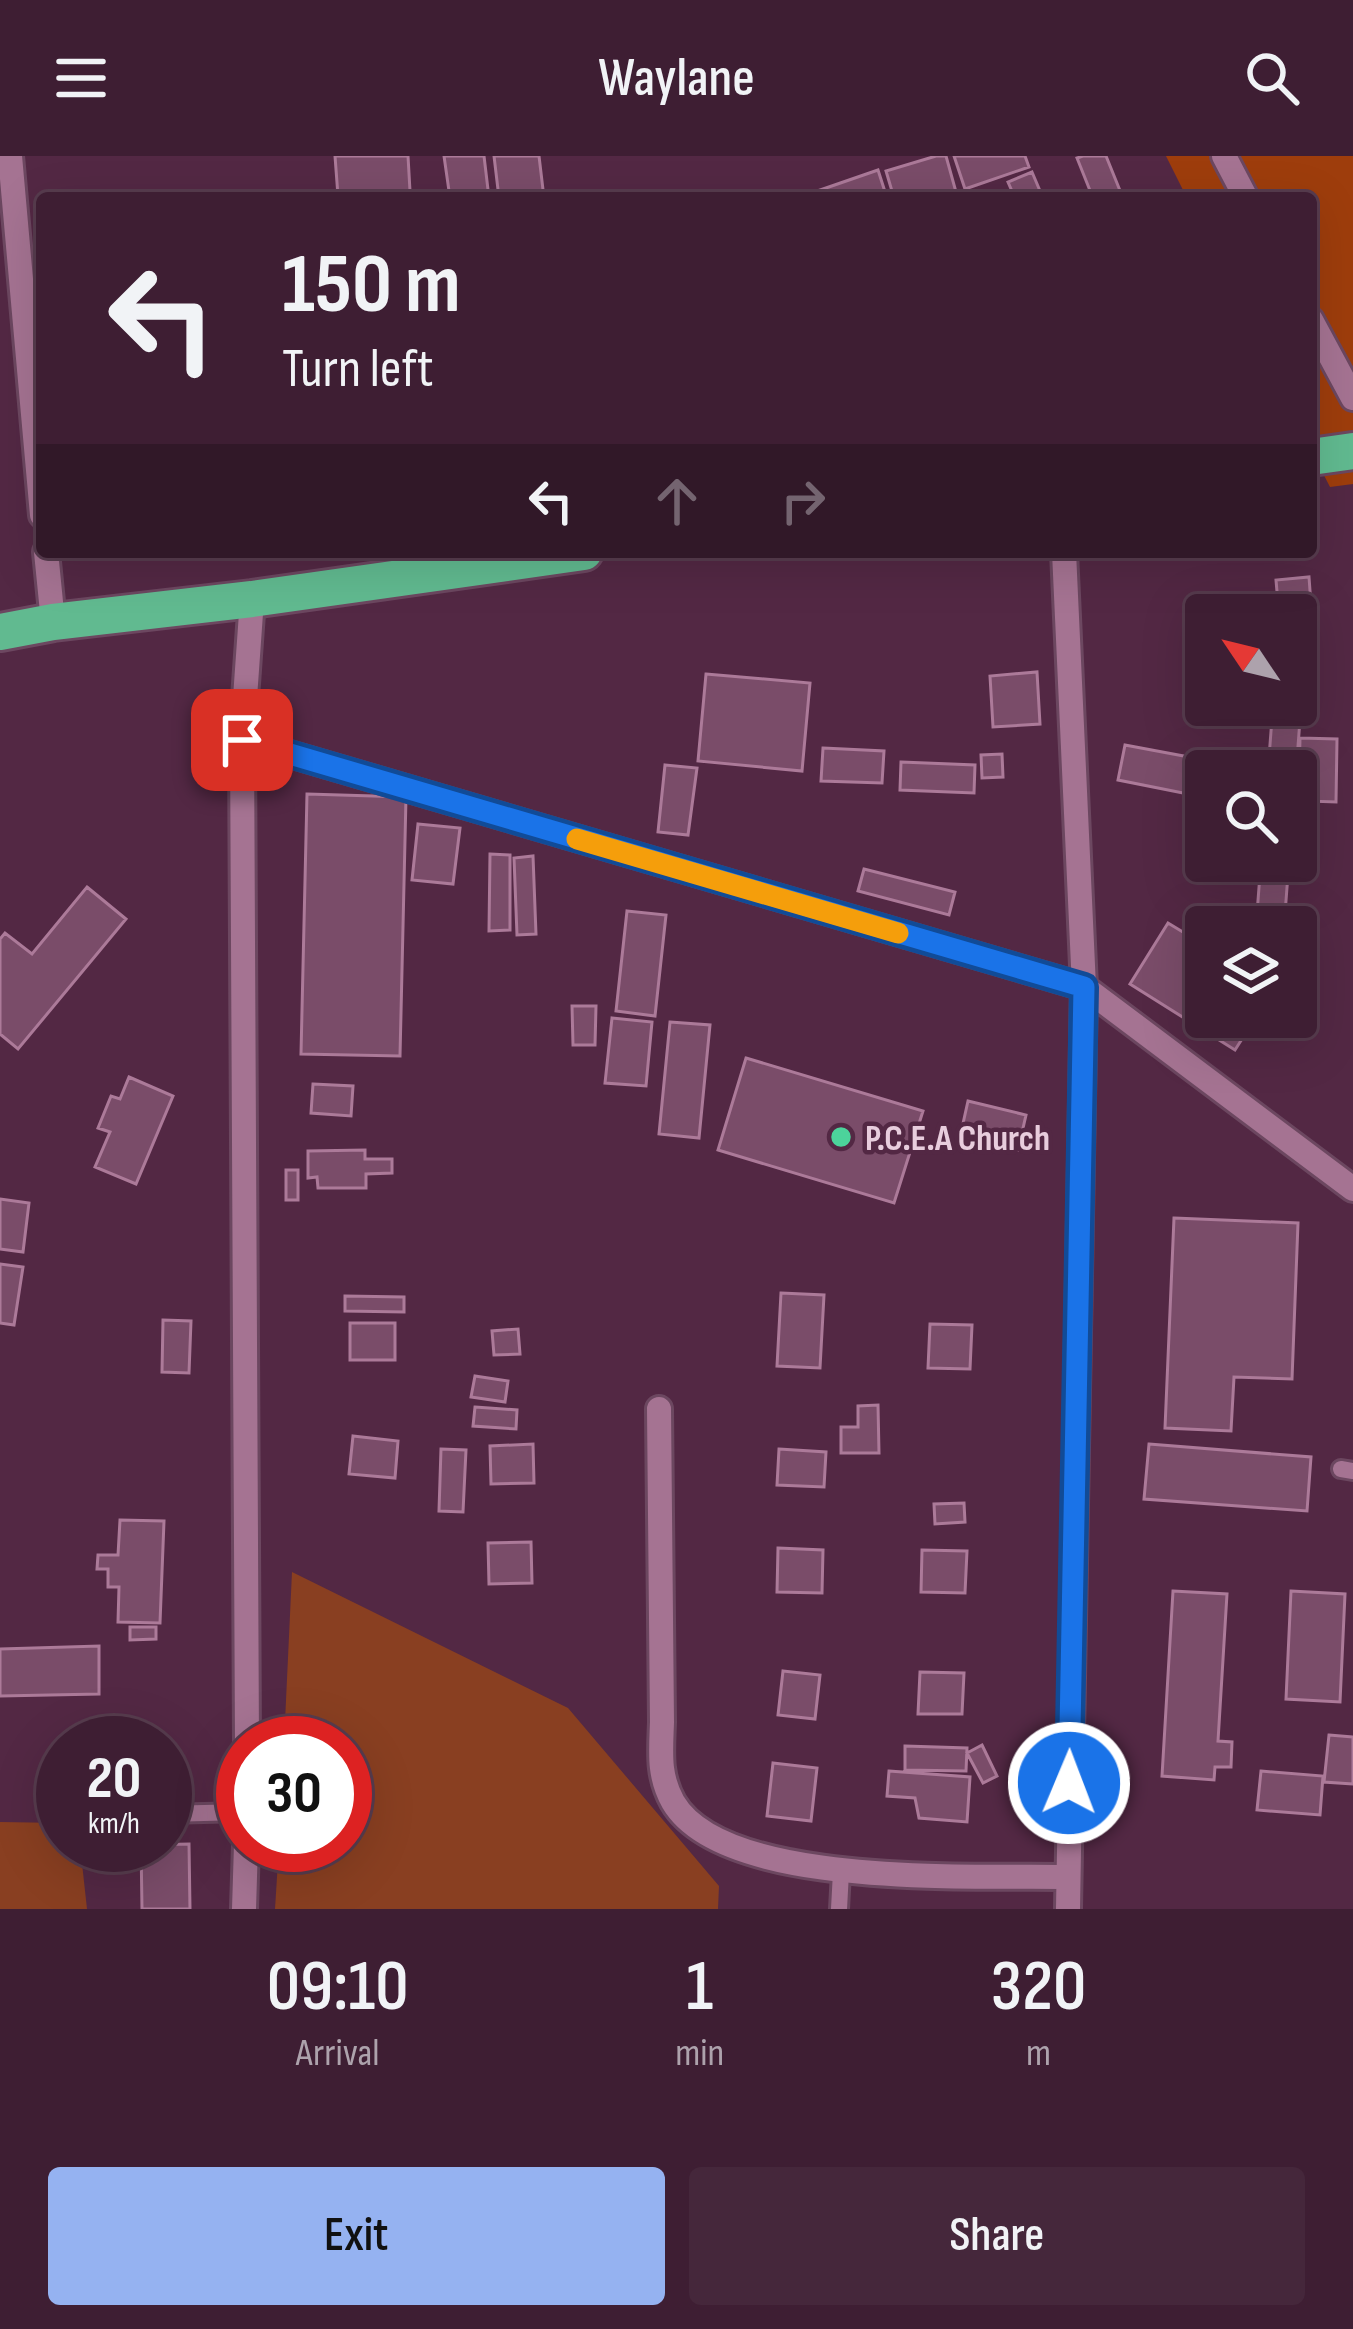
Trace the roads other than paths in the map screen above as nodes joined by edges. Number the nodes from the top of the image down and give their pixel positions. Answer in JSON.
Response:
{"nodes":[{"id":1,"x":10,"y":156,"type":"edge"},
{"id":2,"x":1224,"y":156,"type":"edge"},
{"id":3,"x":1243,"y":192,"type":"edge"},
{"id":4,"x":1317,"y":331,"type":"edge"},
{"id":5,"x":1353,"y":398,"type":"edge"},
{"id":6,"x":36,"y":448,"type":"edge"},
{"id":7,"x":1353,"y":452,"type":"edge"},
{"id":8,"x":1317,"y":456,"type":"edge"},
{"id":9,"x":47,"y":558,"type":"edge"},
{"id":10,"x":542,"y":558,"type":"edge"},
{"id":11,"x":1064,"y":558,"type":"edge"},
{"id":12,"x":252,"y":599,"type":"junction"},
{"id":13,"x":52,"y":622,"type":"junction"},
{"id":14,"x":0,"y":632,"type":"edge"},
{"id":15,"x":242,"y":740,"type":"junction"},
{"id":16,"x":1084,"y":987,"type":"junction"},
{"id":17,"x":1353,"y":1189,"type":"edge"},
{"id":18,"x":659,"y":1409,"type":"dead end"},
{"id":19,"x":247,"y":1716,"type":"edge"},
{"id":20,"x":245,"y":1872,"type":"edge"},
{"id":21,"x":841,"y":1872,"type":"junction"},
{"id":22,"x":1067,"y":1877,"type":"junction"},
{"id":23,"x":244,"y":1909,"type":"edge"},
{"id":24,"x":839,"y":1909,"type":"edge"},
{"id":25,"x":1068,"y":1909,"type":"edge"}],
"edges":[{"from":1,"to":6,"type":"street"},
{"from":2,"to":3,"type":"street"},
{"from":4,"to":5,"type":"street"},
{"from":7,"to":8,"type":"highway"},
{"from":9,"to":13,"type":"street"},
{"from":10,"to":12,"type":"highway"},
{"from":11,"to":16,"type":"street"},
{"from":12,"to":13,"type":"highway"},
{"from":12,"to":15,"type":"street"},
{"from":13,"to":14,"type":"highway"},
{"from":15,"to":16,"type":"street"},
{"from":15,"to":19,"type":"street"},
{"from":16,"to":17,"type":"street"},
{"from":16,"to":22,"type":"street"},
{"from":18,"to":21,"type":"street"},
{"from":20,"to":23,"type":"street"},
{"from":21,"to":22,"type":"street"},
{"from":21,"to":24,"type":"lane"},
{"from":22,"to":25,"type":"street"}]}
